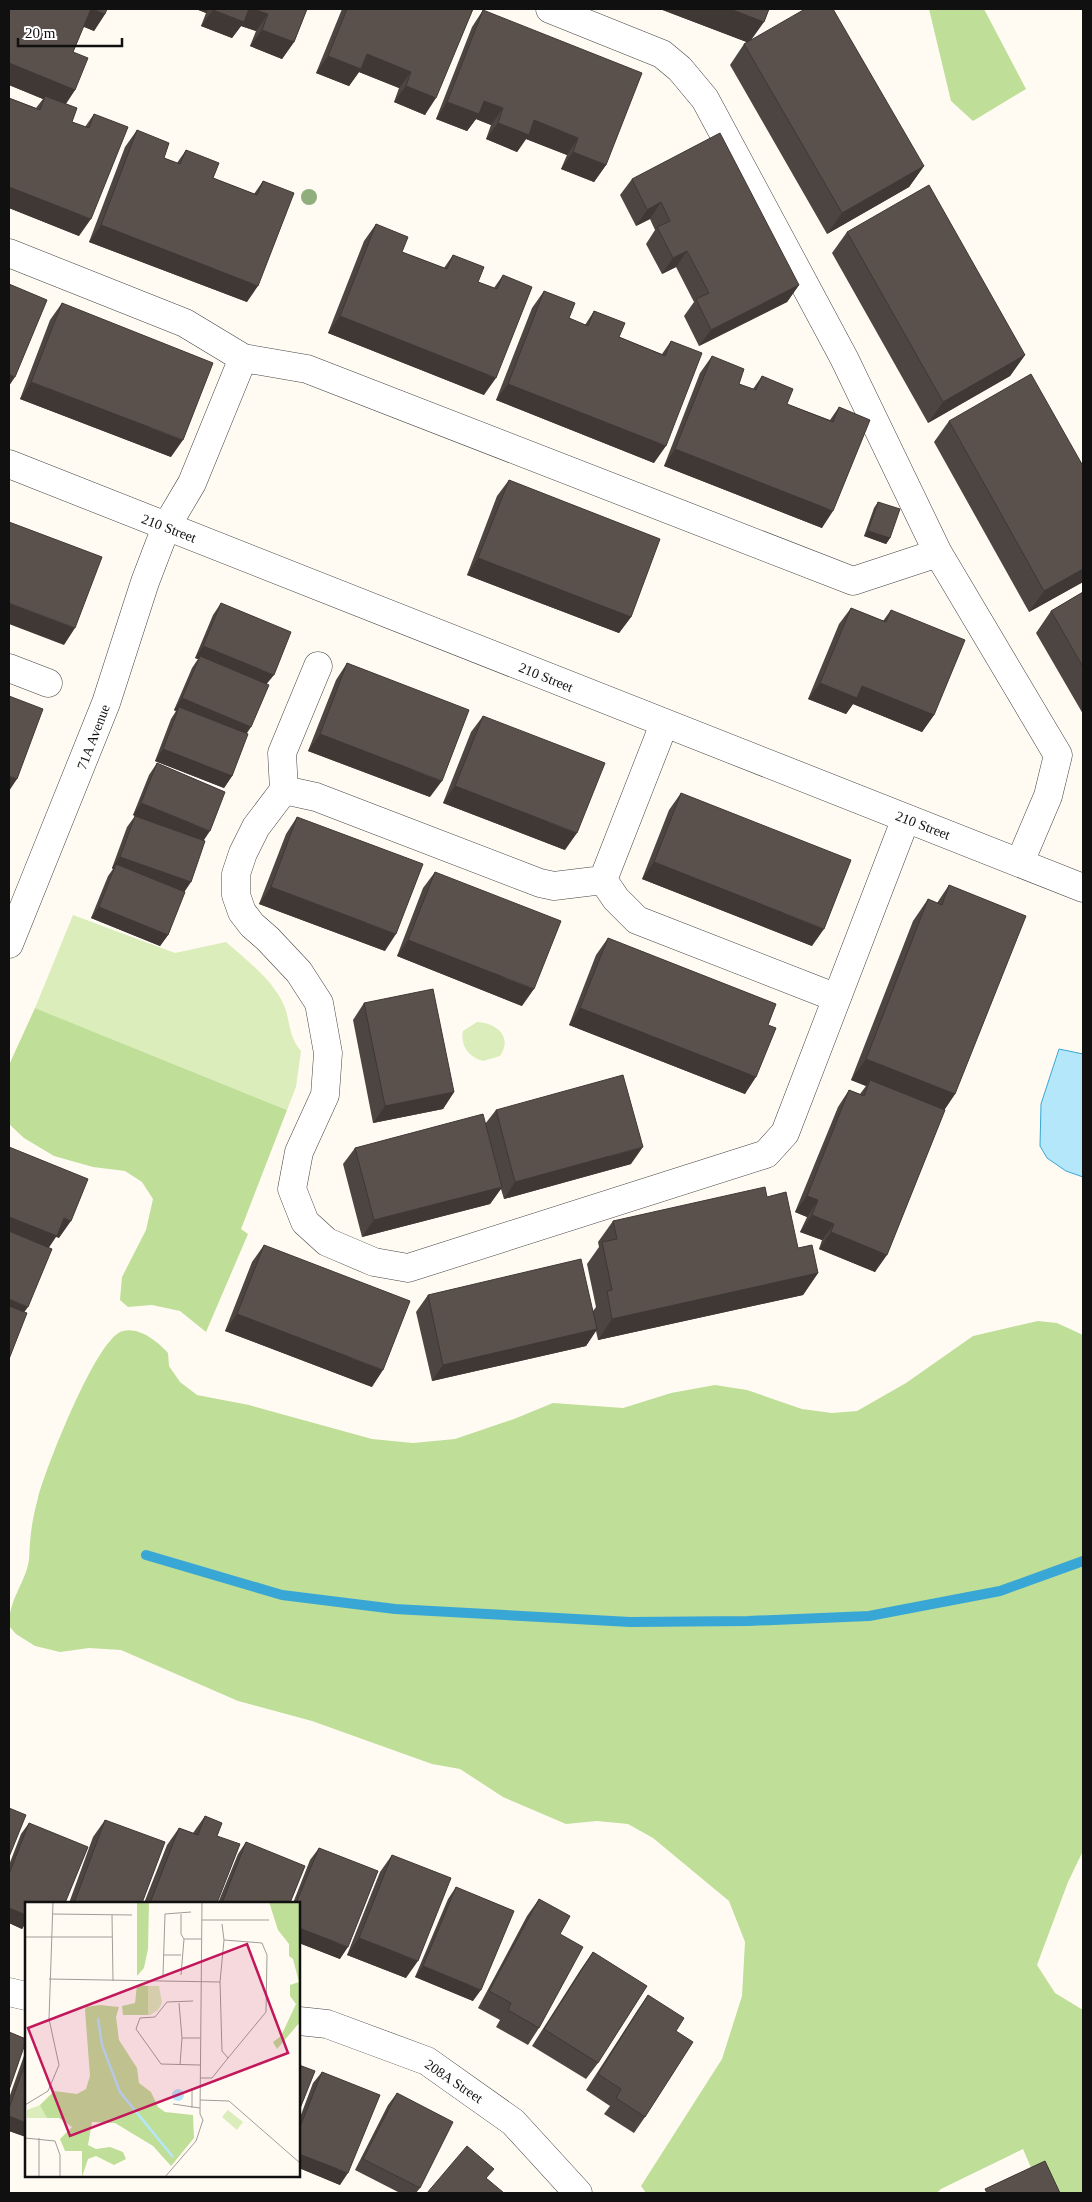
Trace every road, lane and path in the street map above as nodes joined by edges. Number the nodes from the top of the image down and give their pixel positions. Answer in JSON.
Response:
{"nodes":[{"id":1,"x":550,"y":9,"type":"edge"},
{"id":2,"x":9,"y":253,"type":"edge"},
{"id":3,"x":243,"y":358,"type":"junction"},
{"id":4,"x":9,"y":464,"type":"edge"},
{"id":5,"x":166,"y":528,"type":"junction"},
{"id":6,"x":938,"y":553,"type":"junction"},
{"id":7,"x":318,"y":666,"type":"dead end"},
{"id":8,"x":9,"y":668,"type":"edge"},
{"id":9,"x":48,"y":683,"type":"dead end"},
{"id":10,"x":664,"y":724,"type":"junction"},
{"id":11,"x":284,"y":790,"type":"junction"},
{"id":12,"x":906,"y":818,"type":"junction"},
{"id":13,"x":1020,"y":862,"type":"junction"},
{"id":14,"x":603,"y":880,"type":"junction"},
{"id":15,"x":1083,"y":888,"type":"edge"},
{"id":16,"x":9,"y":944,"type":"edge"},
{"id":17,"x":837,"y":998,"type":"junction"},
{"id":18,"x":9,"y":1992,"type":"edge"},
{"id":19,"x":25,"y":1996,"type":"edge"},
{"id":20,"x":300,"y":2022,"type":"edge"},
{"id":21,"x":578,"y":2193,"type":"edge"}],
"edges":[{"from":1,"to":6,"type":"street"},
{"from":2,"to":3,"type":"street"},
{"from":3,"to":5,"type":"street","name":"71A Avenue"},
{"from":3,"to":6,"type":"street"},
{"from":4,"to":5,"type":"street","name":"210 Street"},
{"from":5,"to":10,"type":"street","name":"210 Street"},
{"from":5,"to":16,"type":"street","name":"71A Avenue"},
{"from":6,"to":13,"type":"street"},
{"from":7,"to":11,"type":"street"},
{"from":8,"to":9,"type":"street"},
{"from":10,"to":12,"type":"street","name":"210 Street"},
{"from":10,"to":14,"type":"street"},
{"from":11,"to":14,"type":"street"},
{"from":11,"to":17,"type":"street"},
{"from":12,"to":13,"type":"street","name":"210 Street"},
{"from":12,"to":17,"type":"street"},
{"from":13,"to":15,"type":"street","name":"210 Street"},
{"from":14,"to":17,"type":"street"},
{"from":18,"to":19,"type":"street"},
{"from":20,"to":21,"type":"street","name":"208A Street"}]}
